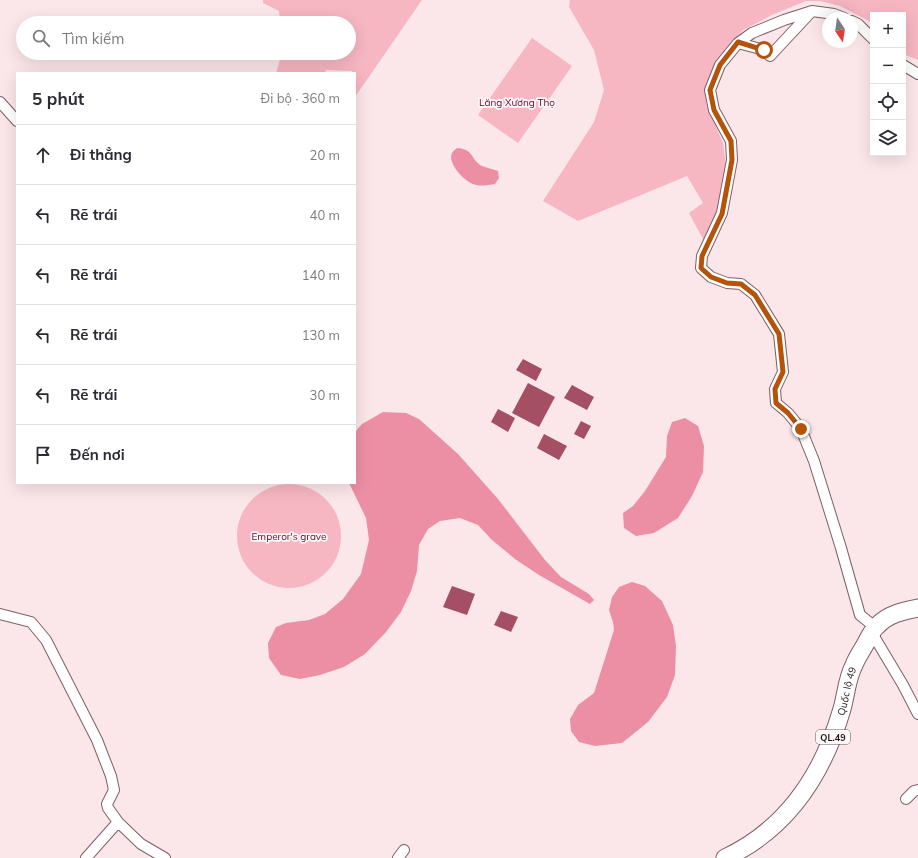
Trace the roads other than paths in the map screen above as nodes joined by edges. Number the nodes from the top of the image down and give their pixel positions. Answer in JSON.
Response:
{"nodes":[{"id":1,"x":812,"y":11,"type":"junction"},
{"id":2,"x":822,"y":12,"type":"edge"},
{"id":3,"x":858,"y":24,"type":"edge"},
{"id":4,"x":870,"y":36,"type":"edge"},
{"id":5,"x":738,"y":42,"type":"junction"},
{"id":6,"x":906,"y":67,"type":"edge"},
{"id":7,"x":918,"y":74,"type":"edge"},
{"id":8,"x":0,"y":102,"type":"edge"},
{"id":9,"x":16,"y":120,"type":"edge"},
{"id":10,"x":918,"y":608,"type":"edge"},
{"id":11,"x":0,"y":614,"type":"edge"},
{"id":12,"x":874,"y":630,"type":"junction"},
{"id":13,"x":918,"y":714,"type":"edge"},
{"id":14,"x":918,"y":790,"type":"edge"},
{"id":15,"x":906,"y":799,"type":"dead end"},
{"id":16,"x":118,"y":822,"type":"junction"},
{"id":17,"x":86,"y":858,"type":"edge"},
{"id":18,"x":165,"y":858,"type":"edge"},
{"id":19,"x":725,"y":858,"type":"edge"}],
"edges":[{"from":1,"to":2,"type":"street"},
{"from":1,"to":5,"type":"street"},
{"from":1,"to":5,"type":"street"},
{"from":3,"to":4,"type":"street"},
{"from":5,"to":12,"type":"street"},
{"from":6,"to":7,"type":"street"},
{"from":8,"to":9,"type":"street"},
{"from":10,"to":12,"type":"highway","name":"Quốc lộ 49","number":"QL.49"},
{"from":11,"to":16,"type":"street"},
{"from":12,"to":13,"type":"street"},
{"from":12,"to":19,"type":"highway","name":"Quốc lộ 49","number":"QL.49"},
{"from":14,"to":15,"type":"street"},
{"from":16,"to":17,"type":"street"},
{"from":16,"to":18,"type":"street"}]}
